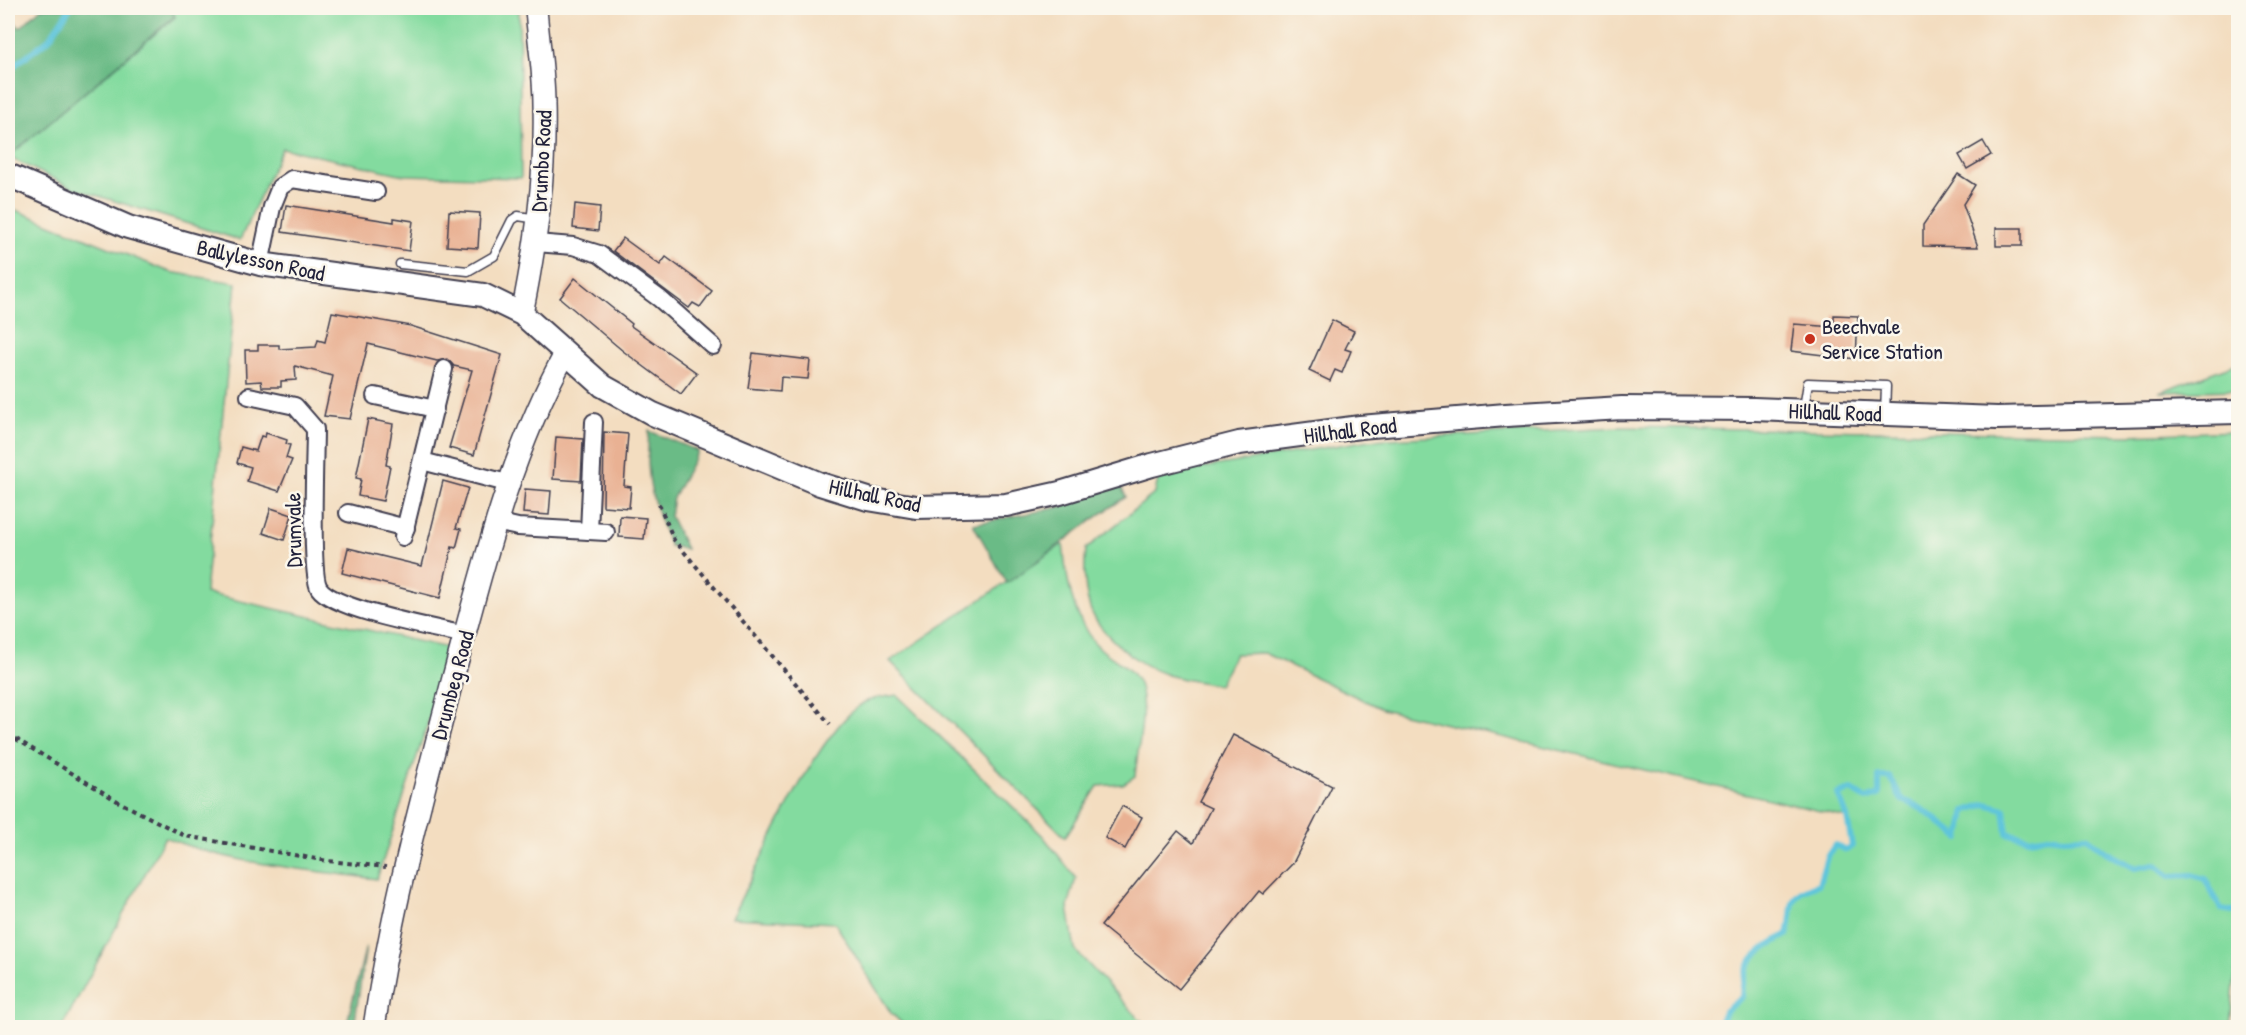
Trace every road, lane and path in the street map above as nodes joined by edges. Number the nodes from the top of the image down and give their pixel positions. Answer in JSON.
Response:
{"nodes":[{"id":1,"x":536,"y":8,"type":"edge"},
{"id":2,"x":8,"y":176,"type":"edge"},
{"id":3,"x":376,"y":192,"type":"dead end"},
{"id":4,"x":539,"y":219,"type":"junction"},
{"id":5,"x":536,"y":243,"type":"junction"},
{"id":6,"x":260,"y":264,"type":"junction"},
{"id":7,"x":400,"y":264,"type":"dead end"},
{"id":8,"x":522,"y":314,"type":"junction"},
{"id":9,"x":713,"y":346,"type":"dead end"},
{"id":10,"x":565,"y":354,"type":"junction"},
{"id":11,"x":444,"y":369,"type":"dead end"},
{"id":12,"x":249,"y":396,"type":"dead end"},
{"id":13,"x":375,"y":396,"type":"dead end"},
{"id":14,"x":435,"y":409,"type":"junction"},
{"id":15,"x":2238,"y":412,"type":"edge"},
{"id":16,"x":594,"y":422,"type":"dead end"},
{"id":17,"x":422,"y":461,"type":"junction"},
{"id":18,"x":507,"y":483,"type":"junction"},
{"id":19,"x":659,"y":504,"type":"dead end"},
{"id":20,"x":348,"y":513,"type":"dead end"},
{"id":21,"x":495,"y":522,"type":"junction"},
{"id":22,"x":465,"y":635,"type":"junction"},
{"id":23,"x":830,"y":724,"type":"dead end"},
{"id":24,"x":8,"y":734,"type":"edge"},
{"id":25,"x":405,"y":869,"type":"junction"},
{"id":26,"x":374,"y":1028,"type":"edge"}],
"edges":[{"from":1,"to":4,"type":"street","name":"Drumbo Road"},
{"from":2,"to":6,"type":"main road","name":"Ballylesson Road"},
{"from":3,"to":6,"type":"street"},
{"from":4,"to":5,"type":"street","name":"Drumbo Road"},
{"from":4,"to":7,"type":"lane"},
{"from":5,"to":8,"type":"street","name":"Drumbo Road"},
{"from":5,"to":9,"type":"street"},
{"from":6,"to":8,"type":"main road","name":"Ballylesson Road"},
{"from":8,"to":10,"type":"main road","name":"Hillhall Road"},
{"from":10,"to":15,"type":"main road","name":"Hillhall Road"},
{"from":10,"to":18,"type":"street","name":"Drumbeg Road"},
{"from":11,"to":14,"type":"street"},
{"from":12,"to":22,"type":"street","name":"Drumvale"},
{"from":13,"to":14,"type":"street"},
{"from":14,"to":17,"type":"street"},
{"from":16,"to":21,"type":"street"},
{"from":17,"to":18,"type":"street"},
{"from":17,"to":20,"type":"street"},
{"from":18,"to":21,"type":"street","name":"Drumbeg Road"},
{"from":19,"to":23,"type":"path"},
{"from":21,"to":22,"type":"street","name":"Drumbeg Road"},
{"from":22,"to":25,"type":"street","name":"Drumbeg Road"},
{"from":24,"to":25,"type":"path"},
{"from":25,"to":26,"type":"street","name":"Drumbeg Road"}]}
